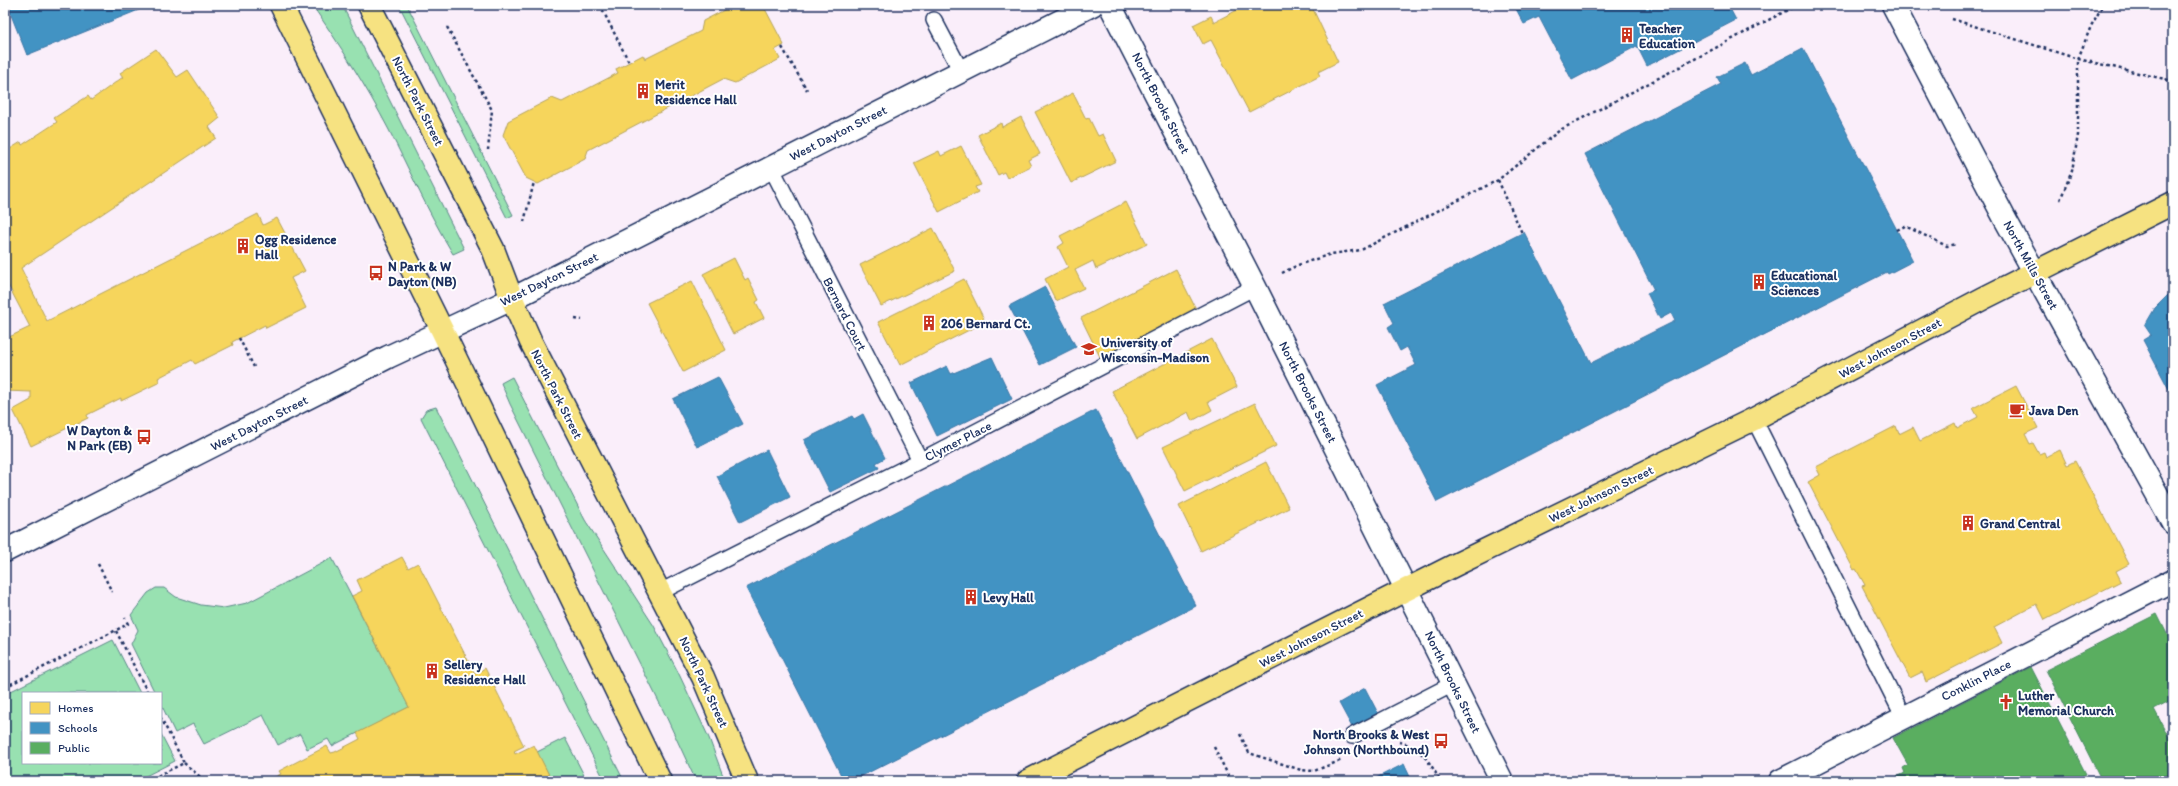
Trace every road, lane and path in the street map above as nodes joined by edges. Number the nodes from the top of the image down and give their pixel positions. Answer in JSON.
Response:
{"nodes":[{"id":1,"x":281,"y":5,"type":"edge"},
{"id":2,"x":369,"y":5,"type":"edge"},
{"id":3,"x":600,"y":5,"type":"edge"},
{"id":4,"x":1092,"y":5,"type":"edge"},
{"id":5,"x":1110,"y":5,"type":"edge"},
{"id":6,"x":1797,"y":5,"type":"edge"},
{"id":7,"x":1893,"y":5,"type":"edge"},
{"id":8,"x":2103,"y":5,"type":"edge"},
{"id":9,"x":1952,"y":19,"type":"dead end"},
{"id":10,"x":934,"y":20,"type":"dead end"},
{"id":11,"x":447,"y":27,"type":"dead end"},
{"id":12,"x":782,"y":47,"type":"dead end"},
{"id":13,"x":2078,"y":58,"type":"junction"},
{"id":14,"x":629,"y":62,"type":"dead end"},
{"id":15,"x":961,"y":71,"type":"junction"},
{"id":16,"x":2173,"y":81,"type":"edge"},
{"id":17,"x":807,"y":90,"type":"dead end"},
{"id":18,"x":488,"y":150,"type":"dead end"},
{"id":19,"x":771,"y":168,"type":"junction"},
{"id":20,"x":1498,"y":180,"type":"junction"},
{"id":21,"x":534,"y":182,"type":"dead end"},
{"id":22,"x":2060,"y":200,"type":"dead end"},
{"id":23,"x":2173,"y":204,"type":"edge"},
{"id":24,"x":524,"y":222,"type":"dead end"},
{"id":25,"x":1897,"y":230,"type":"dead end"},
{"id":26,"x":1522,"y":233,"type":"dead end"},
{"id":27,"x":1957,"y":244,"type":"dead end"},
{"id":28,"x":2035,"y":273,"type":"junction"},
{"id":29,"x":1255,"y":287,"type":"junction"},
{"id":30,"x":512,"y":299,"type":"junction"},
{"id":31,"x":575,"y":319,"type":"dead end"},
{"id":32,"x":582,"y":320,"type":"dead end"},
{"id":33,"x":442,"y":330,"type":"junction"},
{"id":34,"x":239,"y":338,"type":"dead end"},
{"id":35,"x":254,"y":367,"type":"dead end"},
{"id":36,"x":1754,"y":419,"type":"junction"},
{"id":37,"x":920,"y":460,"type":"junction"},
{"id":38,"x":2173,"y":523,"type":"edge"},
{"id":39,"x":5,"y":551,"type":"edge"},
{"id":40,"x":98,"y":564,"type":"dead end"},
{"id":41,"x":2173,"y":580,"type":"edge"},
{"id":42,"x":1407,"y":589,"type":"junction"},
{"id":43,"x":112,"y":592,"type":"dead end"},
{"id":44,"x":660,"y":592,"type":"junction"},
{"id":45,"x":125,"y":618,"type":"dead end"},
{"id":46,"x":116,"y":631,"type":"junction"},
{"id":47,"x":1453,"y":684,"type":"junction"},
{"id":48,"x":5,"y":687,"type":"edge"},
{"id":49,"x":147,"y":692,"type":"edge"},
{"id":50,"x":1904,"y":718,"type":"junction"},
{"id":51,"x":162,"y":720,"type":"edge"},
{"id":52,"x":1352,"y":736,"type":"dead end"},
{"id":53,"x":1214,"y":747,"type":"dead end"},
{"id":54,"x":184,"y":763,"type":"junction"},
{"id":55,"x":147,"y":781,"type":"edge"},
{"id":56,"x":205,"y":781,"type":"edge"},
{"id":57,"x":660,"y":781,"type":"edge"},
{"id":58,"x":747,"y":781,"type":"edge"},
{"id":59,"x":1028,"y":781,"type":"edge"},
{"id":60,"x":1231,"y":781,"type":"edge"},
{"id":61,"x":1502,"y":781,"type":"edge"},
{"id":62,"x":1780,"y":781,"type":"edge"}],
"edges":[{"from":1,"to":33,"type":"main road"},
{"from":2,"to":30,"type":"main road","name":"North Park Street"},
{"from":3,"to":14,"type":"path"},
{"from":4,"to":15,"type":"street","name":"West Dayton Street"},
{"from":5,"to":29,"type":"street","name":"North Brooks Street"},
{"from":6,"to":20,"type":"path"},
{"from":7,"to":28,"type":"street","name":"North Mills Street"},
{"from":8,"to":13,"type":"path"},
{"from":9,"to":13,"type":"path"},
{"from":10,"to":15,"type":"lane"},
{"from":11,"to":18,"type":"path"},
{"from":12,"to":17,"type":"path"},
{"from":13,"to":16,"type":"path"},
{"from":13,"to":22,"type":"path"},
{"from":15,"to":19,"type":"street","name":"West Dayton Street"},
{"from":19,"to":30,"type":"street","name":"West Dayton Street"},
{"from":19,"to":37,"type":"lane","name":"Bernard Court"},
{"from":20,"to":26,"type":"path"},
{"from":20,"to":29,"type":"path"},
{"from":21,"to":24,"type":"path"},
{"from":23,"to":28,"type":"main road","name":"West Johnson Street"},
{"from":25,"to":27,"type":"path"},
{"from":28,"to":36,"type":"main road","name":"West Johnson Street"},
{"from":28,"to":38,"type":"street","name":"North Mills Street"},
{"from":29,"to":37,"type":"lane","name":"Clymer Place"},
{"from":29,"to":42,"type":"street","name":"North Brooks Street"},
{"from":30,"to":33,"type":"street","name":"West Dayton Street"},
{"from":30,"to":44,"type":"main road","name":"North Park Street"},
{"from":31,"to":32,"type":"path"},
{"from":33,"to":39,"type":"street","name":"West Dayton Street"},
{"from":33,"to":57,"type":"main road"},
{"from":34,"to":35,"type":"path"},
{"from":36,"to":42,"type":"main road","name":"West Johnson Street"},
{"from":36,"to":50,"type":"lane"},
{"from":37,"to":44,"type":"lane","name":"Clymer Place"},
{"from":40,"to":43,"type":"path"},
{"from":41,"to":50,"type":"street","name":"Conklin Place"},
{"from":42,"to":47,"type":"street","name":"North Brooks Street"},
{"from":42,"to":59,"type":"main road","name":"West Johnson Street"},
{"from":44,"to":58,"type":"main road","name":"North Park Street"},
{"from":45,"to":46,"type":"path"},
{"from":46,"to":48,"type":"path"},
{"from":46,"to":49,"type":"path"},
{"from":47,"to":52,"type":"lane"},
{"from":47,"to":61,"type":"street","name":"North Brooks Street"},
{"from":50,"to":62,"type":"street","name":"Conklin Place"},
{"from":51,"to":54,"type":"path"},
{"from":53,"to":60,"type":"path"},
{"from":54,"to":55,"type":"path"},
{"from":54,"to":56,"type":"path"}]}
